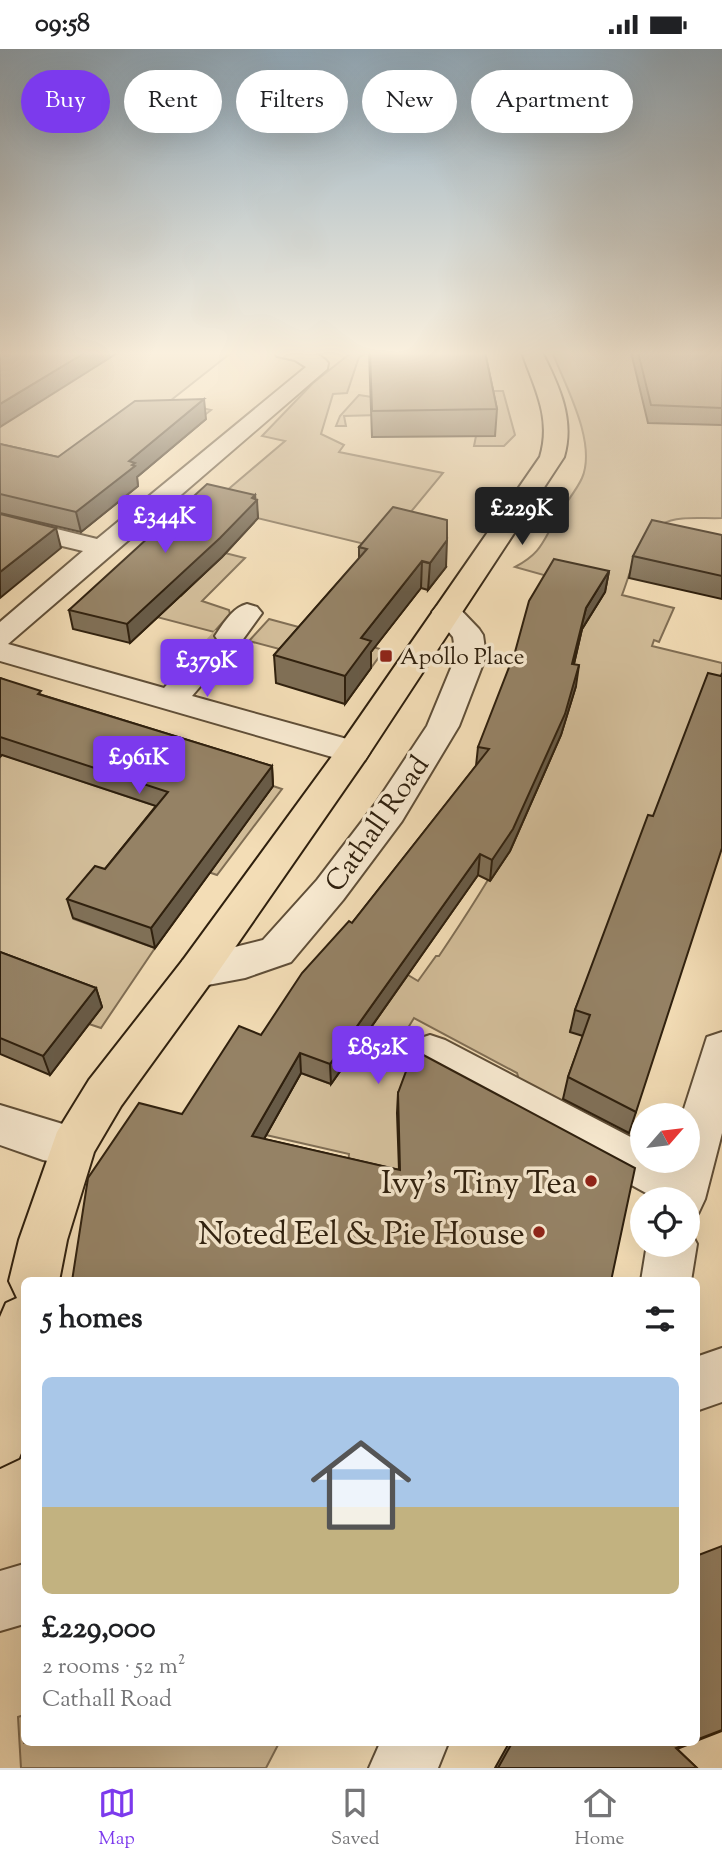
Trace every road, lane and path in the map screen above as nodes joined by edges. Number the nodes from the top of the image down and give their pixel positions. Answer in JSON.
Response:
{"nodes":[{"id":1,"x":240,"y":432,"type":"edge"},
{"id":2,"x":558,"y":432,"type":"edge"},
{"id":3,"x":0,"y":523,"type":"edge"},
{"id":4,"x":102,"y":548,"type":"junction"},
{"id":5,"x":447,"y":613,"type":"junction"},
{"id":6,"x":0,"y":637,"type":"edge"},
{"id":7,"x":0,"y":651,"type":"edge"},
{"id":8,"x":206,"y":662,"type":"tunnel mouth"},
{"id":9,"x":169,"y":701,"type":"junction"},
{"id":10,"x":353,"y":752,"type":"junction"},
{"id":11,"x":197,"y":971,"type":"junction"},
{"id":12,"x":722,"y":1050,"type":"edge"},
{"id":13,"x":430,"y":1053,"type":"dead end"},
{"id":14,"x":0,"y":1125,"type":"edge"},
{"id":15,"x":73,"y":1146,"type":"junction"},
{"id":16,"x":669,"y":1187,"type":"edge"},
{"id":17,"x":684,"y":1187,"type":"edge"},
{"id":18,"x":670,"y":1257,"type":"edge"},
{"id":19,"x":35,"y":1277,"type":"edge"},
{"id":20,"x":667,"y":1277,"type":"edge"},
{"id":21,"x":21,"y":1336,"type":"edge"},
{"id":22,"x":0,"y":1440,"type":"edge"},
{"id":23,"x":21,"y":1595,"type":"edge"},
{"id":24,"x":0,"y":1601,"type":"edge"},
{"id":25,"x":414,"y":1746,"type":"edge"},
{"id":26,"x":402,"y":1768,"type":"edge"}],
"edges":[{"from":1,"to":4,"type":"street"},
{"from":2,"to":5,"type":"main road"},
{"from":3,"to":4,"type":"street"},
{"from":4,"to":6,"type":"street"},
{"from":5,"to":10,"type":"main road"},
{"from":5,"to":11,"type":"street","name":"Cathall Road"},
{"from":7,"to":9,"type":"street"},
{"from":8,"to":9,"type":"street"},
{"from":9,"to":10,"type":"street"},
{"from":10,"to":11,"type":"main road"},
{"from":11,"to":15,"type":"main road"},
{"from":12,"to":17,"type":"street"},
{"from":13,"to":16,"type":"street"},
{"from":14,"to":15,"type":"street"},
{"from":15,"to":19,"type":"main road"},
{"from":18,"to":20,"type":"street"},
{"from":21,"to":22,"type":"main road"},
{"from":23,"to":24,"type":"street"},
{"from":25,"to":26,"type":"street"}]}
